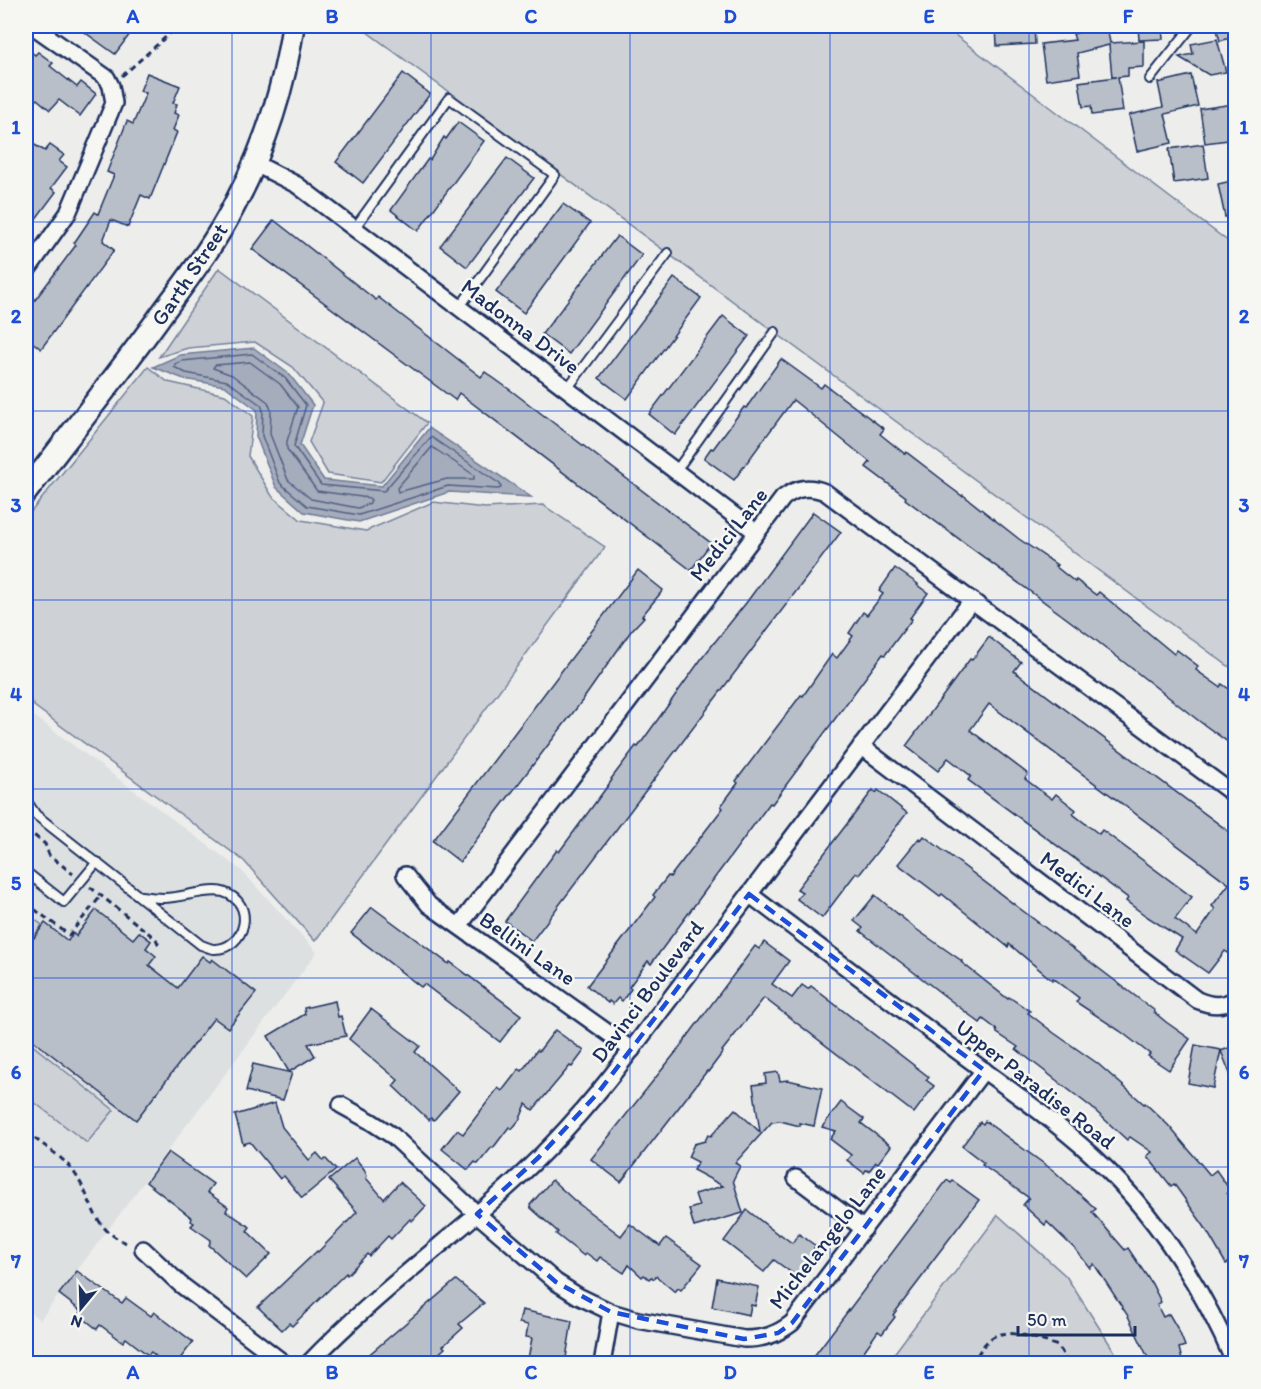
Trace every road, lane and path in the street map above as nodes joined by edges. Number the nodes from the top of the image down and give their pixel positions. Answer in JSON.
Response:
{"nodes":[{"id":1,"x":33,"y":26,"type":"edge"},
{"id":2,"x":178,"y":26,"type":"edge"},
{"id":3,"x":293,"y":26,"type":"edge"},
{"id":4,"x":1192,"y":26,"type":"edge"},
{"id":5,"x":1150,"y":79,"type":"dead end"},
{"id":6,"x":111,"y":86,"type":"junction"},
{"id":7,"x":255,"y":163,"type":"junction"},
{"id":8,"x":354,"y":229,"type":"junction"},
{"id":9,"x":668,"y":253,"type":"dead end"},
{"id":10,"x":26,"y":272,"type":"edge"},
{"id":11,"x":459,"y":308,"type":"junction"},
{"id":12,"x":775,"y":332,"type":"dead end"},
{"id":13,"x":567,"y":389,"type":"junction"},
{"id":14,"x":676,"y":471,"type":"junction"},
{"id":15,"x":26,"y":492,"type":"edge"},
{"id":16,"x":756,"y":532,"type":"junction"},
{"id":17,"x":972,"y":600,"type":"junction"},
{"id":18,"x":861,"y":746,"type":"junction"},
{"id":19,"x":1236,"y":796,"type":"edge"},
{"id":20,"x":26,"y":800,"type":"edge"},
{"id":21,"x":26,"y":829,"type":"edge"},
{"id":22,"x":97,"y":862,"type":"junction"},
{"id":23,"x":26,"y":872,"type":"edge"},
{"id":24,"x":405,"y":875,"type":"dead end"},
{"id":25,"x":81,"y":880,"type":"junction"},
{"id":26,"x":749,"y":894,"type":"junction"},
{"id":27,"x":101,"y":896,"type":"junction"},
{"id":28,"x":141,"y":896,"type":"junction"},
{"id":29,"x":26,"y":903,"type":"edge"},
{"id":30,"x":459,"y":926,"type":"junction"},
{"id":31,"x":160,"y":948,"type":"dead end"},
{"id":32,"x":1236,"y":999,"type":"edge"},
{"id":33,"x":632,"y":1050,"type":"junction"},
{"id":34,"x":984,"y":1070,"type":"junction"},
{"id":35,"x":341,"y":1105,"type":"dead end"},
{"id":36,"x":26,"y":1132,"type":"edge"},
{"id":37,"x":796,"y":1178,"type":"dead end"},
{"id":38,"x":477,"y":1214,"type":"junction"},
{"id":39,"x":864,"y":1229,"type":"junction"},
{"id":40,"x":144,"y":1249,"type":"joint"},
{"id":41,"x":611,"y":1312,"type":"junction"},
{"id":42,"x":1235,"y":1363,"type":"edge"},
{"id":43,"x":285,"y":1364,"type":"edge"},
{"id":44,"x":308,"y":1364,"type":"edge"},
{"id":45,"x":602,"y":1364,"type":"edge"},
{"id":46,"x":972,"y":1364,"type":"edge"},
{"id":47,"x":1069,"y":1364,"type":"edge"}],
"edges":[{"from":1,"to":6,"type":"street"},
{"from":2,"to":6,"type":"path"},
{"from":3,"to":7,"type":"street","name":"Garth Street"},
{"from":4,"to":5,"type":"lane"},
{"from":6,"to":10,"type":"street"},
{"from":7,"to":8,"type":"street","name":"Madonna Drive"},
{"from":7,"to":15,"type":"street","name":"Garth Street"},
{"from":8,"to":11,"type":"street","name":"Madonna Drive"},
{"from":8,"to":11,"type":"lane"},
{"from":9,"to":13,"type":"lane"},
{"from":11,"to":13,"type":"street","name":"Madonna Drive"},
{"from":12,"to":14,"type":"lane"},
{"from":13,"to":14,"type":"street","name":"Madonna Drive"},
{"from":14,"to":16,"type":"street","name":"Madonna Drive"},
{"from":16,"to":17,"type":"street","name":"Medici Lane"},
{"from":16,"to":30,"type":"street","name":"Medici Lane"},
{"from":17,"to":18,"type":"street","name":"Davinci Boulevard"},
{"from":17,"to":19,"type":"street","name":"Medici Lane"},
{"from":18,"to":26,"type":"street","name":"Davinci Boulevard"},
{"from":18,"to":32,"type":"street","name":"Medici Lane"},
{"from":20,"to":22,"type":"lane"},
{"from":21,"to":25,"type":"path"},
{"from":22,"to":25,"type":"lane"},
{"from":22,"to":28,"type":"lane"},
{"from":23,"to":25,"type":"lane"},
{"from":24,"to":30,"type":"street","name":"Bellini Lane"},
{"from":25,"to":27,"type":"path"},
{"from":26,"to":33,"type":"street","name":"Davinci Boulevard"},
{"from":26,"to":34,"type":"street","name":"Upper Paradise Road"},
{"from":27,"to":29,"type":"path"},
{"from":27,"to":31,"type":"path"},
{"from":28,"to":28,"type":"lane"},
{"from":30,"to":33,"type":"street","name":"Bellini Lane"},
{"from":33,"to":38,"type":"street","name":"Davinci Boulevard"},
{"from":34,"to":39,"type":"street","name":"Michelangelo Lane"},
{"from":34,"to":42,"type":"street","name":"Upper Paradise Road"},
{"from":35,"to":38,"type":"street","name":"Michelangelo Lane"},
{"from":36,"to":40,"type":"path"},
{"from":37,"to":39,"type":"street"},
{"from":38,"to":41,"type":"street","name":"Michelangelo Lane"},
{"from":38,"to":44,"type":"street","name":"Davinci Boulevard"},
{"from":39,"to":41,"type":"street","name":"Michelangelo Lane"},
{"from":40,"to":43,"type":"street"},
{"from":41,"to":45,"type":"street"},
{"from":46,"to":47,"type":"path"}]}
